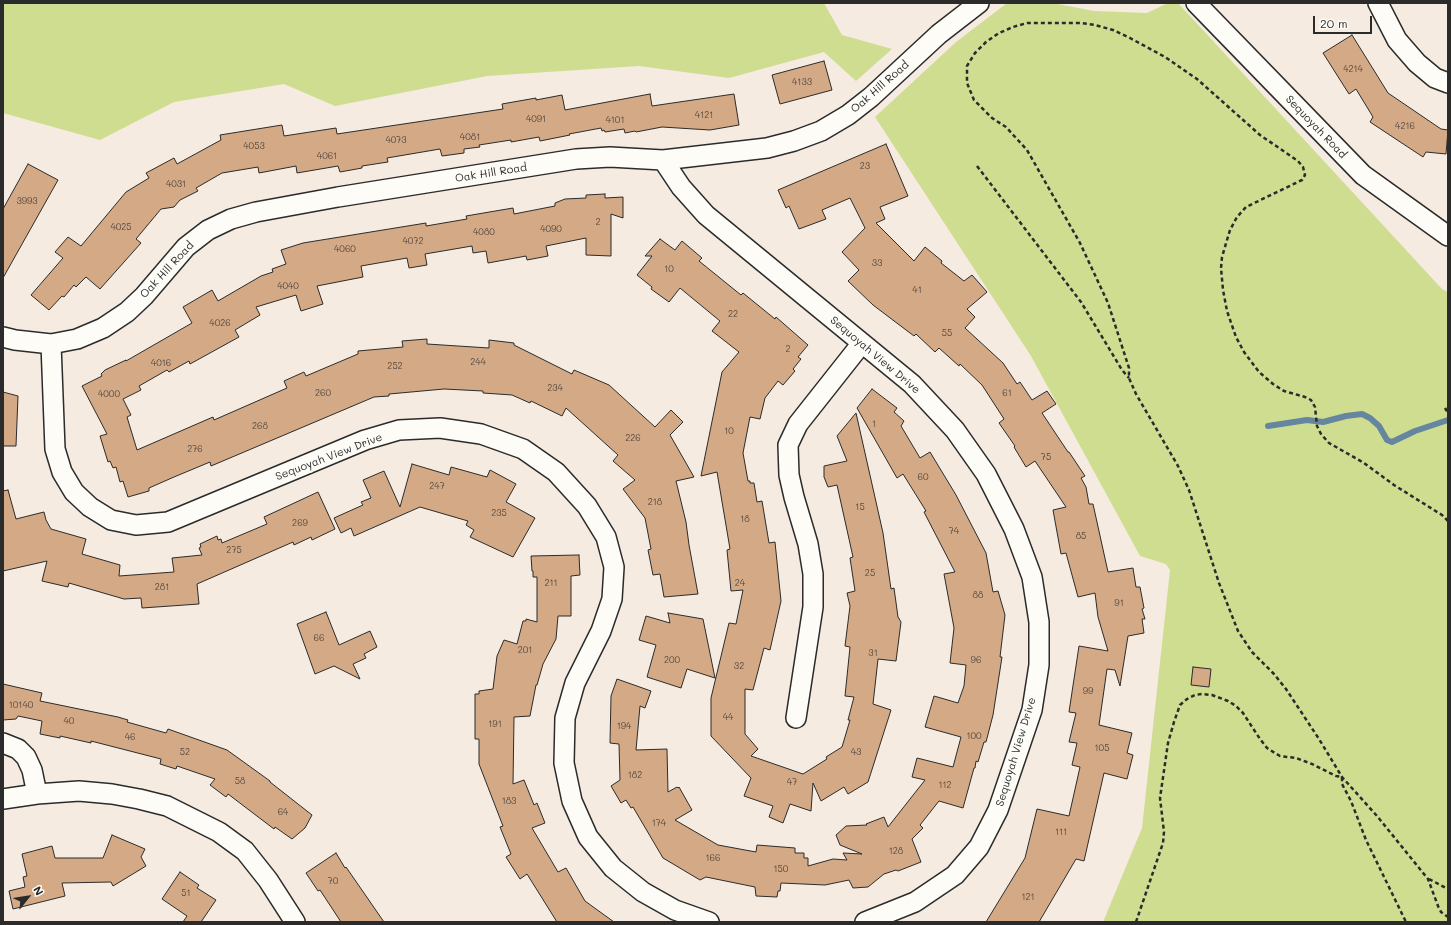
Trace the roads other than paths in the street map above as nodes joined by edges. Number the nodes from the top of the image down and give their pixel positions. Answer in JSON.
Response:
{"nodes":[{"id":1,"x":979,"y":3,"type":"edge"},
{"id":2,"x":1196,"y":3,"type":"edge"},
{"id":3,"x":1378,"y":3,"type":"edge"},
{"id":4,"x":1448,"y":83,"type":"edge"},
{"id":5,"x":663,"y":160,"type":"junction"},
{"id":6,"x":1448,"y":236,"type":"edge"},
{"id":7,"x":3,"y":337,"type":"edge"},
{"id":8,"x":862,"y":343,"type":"junction"},
{"id":9,"x":51,"y":344,"type":"junction"},
{"id":10,"x":796,"y":718,"type":"dead end"},
{"id":11,"x":3,"y":743,"type":"edge"},
{"id":12,"x":37,"y":794,"type":"junction"},
{"id":13,"x":3,"y":799,"type":"edge"},
{"id":14,"x":295,"y":922,"type":"edge"},
{"id":15,"x":709,"y":922,"type":"edge"},
{"id":16,"x":865,"y":922,"type":"edge"}],
"edges":[{"from":1,"to":5,"type":"street","name":"Oak Hill Road"},
{"from":2,"to":6,"type":"street","name":"Sequoyah Road"},
{"from":3,"to":4,"type":"street"},
{"from":5,"to":8,"type":"street","name":"Sequoyah View Drive"},
{"from":5,"to":9,"type":"street","name":"Oak Hill Road"},
{"from":7,"to":9,"type":"street","name":"Oak Hill Road"},
{"from":8,"to":10,"type":"street"},
{"from":8,"to":16,"type":"street","name":"Sequoyah View Drive"},
{"from":9,"to":15,"type":"street","name":"Sequoyah View Drive"},
{"from":11,"to":12,"type":"street"},
{"from":12,"to":13,"type":"street"},
{"from":12,"to":14,"type":"street"}]}
